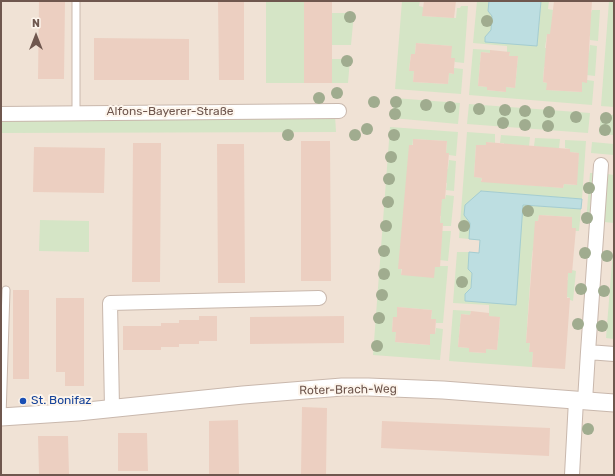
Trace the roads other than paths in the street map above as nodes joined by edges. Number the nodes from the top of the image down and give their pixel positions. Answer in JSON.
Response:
{"nodes":[{"id":1,"x":76,"y":1,"type":"edge"},
{"id":2,"x":339,"y":111,"type":"dead end"},
{"id":3,"x":76,"y":113,"type":"junction"},
{"id":4,"x":1,"y":114,"type":"edge"},
{"id":5,"x":601,"y":164,"type":"dead end"},
{"id":6,"x":6,"y":290,"type":"dead end"},
{"id":7,"x":319,"y":298,"type":"dead end"},
{"id":8,"x":588,"y":352,"type":"junction"},
{"id":9,"x":614,"y":354,"type":"edge"},
{"id":10,"x":2,"y":382,"type":"edge"},
{"id":11,"x":581,"y":400,"type":"junction"},
{"id":12,"x":614,"y":403,"type":"edge"},
{"id":13,"x":112,"y":408,"type":"junction"},
{"id":14,"x":1,"y":417,"type":"edge"},
{"id":15,"x":572,"y":475,"type":"edge"}],
"edges":[{"from":1,"to":3,"type":"lane"},
{"from":2,"to":3,"type":"street","name":"Alfons-Bayerer-Straße"},
{"from":3,"to":4,"type":"street","name":"Alfons-Bayerer-Straße"},
{"from":5,"to":8,"type":"street"},
{"from":6,"to":10,"type":"lane"},
{"from":7,"to":13,"type":"street"},
{"from":8,"to":9,"type":"street"},
{"from":8,"to":11,"type":"street"},
{"from":10,"to":14,"type":"lane"},
{"from":11,"to":12,"type":"street","name":"Roter-Brach-Weg"},
{"from":11,"to":13,"type":"street","name":"Roter-Brach-Weg"},
{"from":11,"to":15,"type":"street"},
{"from":13,"to":14,"type":"street","name":"Roter-Brach-Weg"}]}
